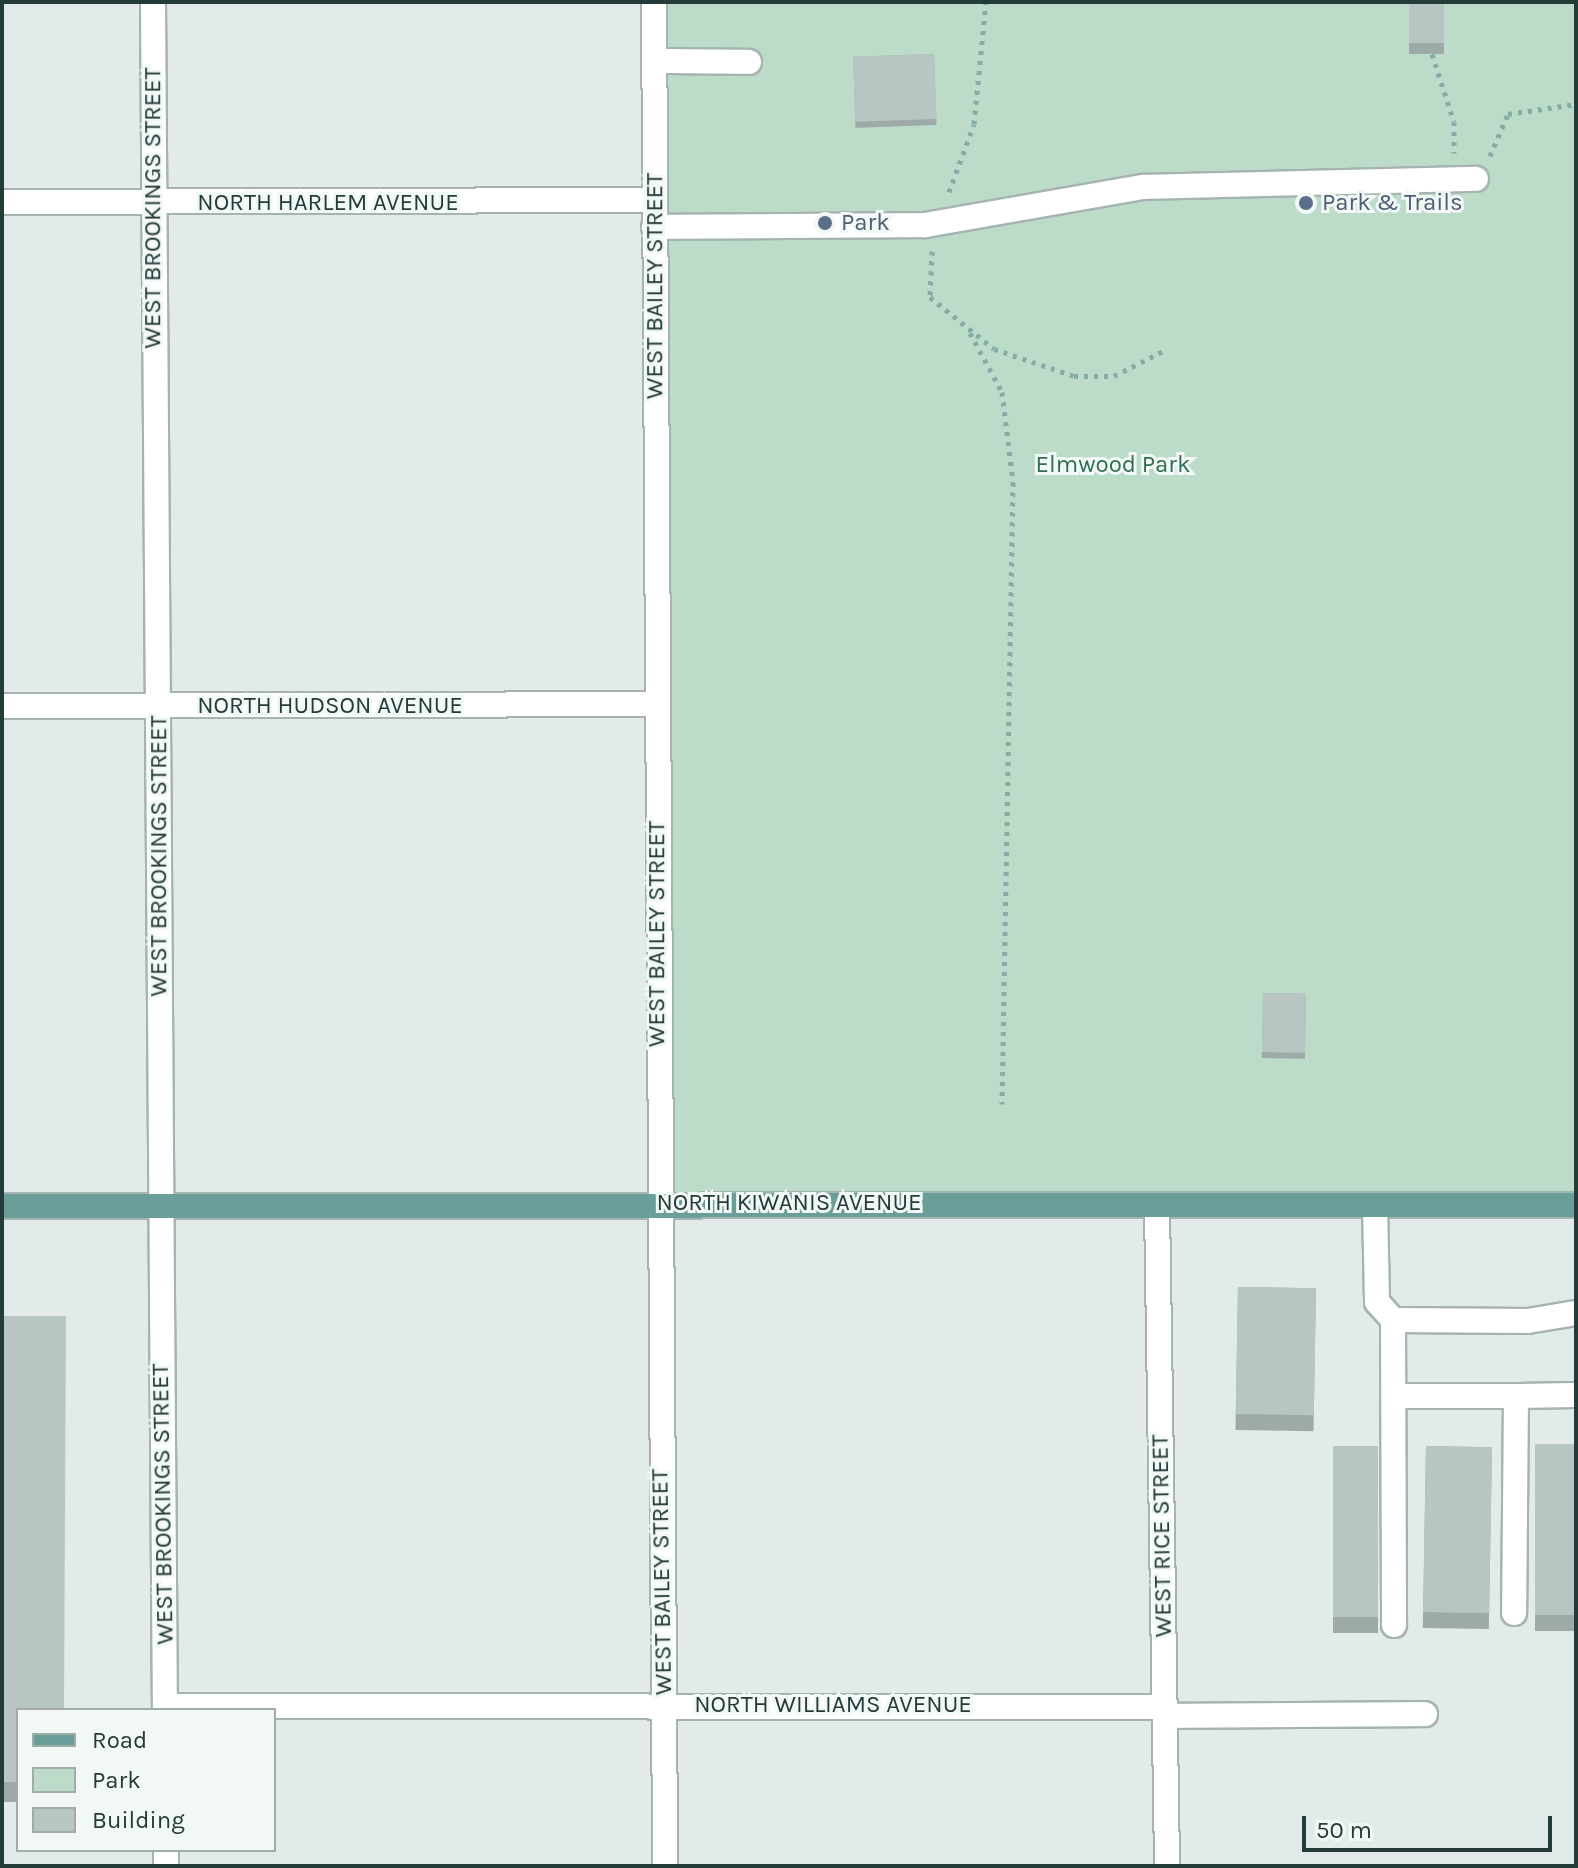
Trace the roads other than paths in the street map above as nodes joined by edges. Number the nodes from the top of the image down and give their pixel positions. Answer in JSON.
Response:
{"nodes":[{"id":1,"x":153,"y":2,"type":"edge"},
{"id":2,"x":654,"y":2,"type":"edge"},
{"id":3,"x":654,"y":61,"type":"junction"},
{"id":4,"x":749,"y":62,"type":"dead end"},
{"id":5,"x":1464,"y":179,"type":"road end"},
{"id":6,"x":654,"y":200,"type":"junction"},
{"id":7,"x":2,"y":202,"type":"edge"},
{"id":8,"x":152,"y":204,"type":"junction"},
{"id":9,"x":654,"y":227,"type":"junction"},
{"id":10,"x":657,"y":704,"type":"junction"},
{"id":11,"x":2,"y":706,"type":"edge"},
{"id":12,"x":159,"y":707,"type":"junction"},
{"id":13,"x":657,"y":1202,"type":"junction"},
{"id":14,"x":1157,"y":1205,"type":"junction"},
{"id":15,"x":1375,"y":1205,"type":"junction"},
{"id":16,"x":1576,"y":1205,"type":"edge"},
{"id":17,"x":2,"y":1206,"type":"edge"},
{"id":18,"x":160,"y":1206,"type":"junction"},
{"id":19,"x":1576,"y":1313,"type":"edge"},
{"id":20,"x":1393,"y":1320,"type":"junction"},
{"id":21,"x":1576,"y":1395,"type":"edge"},
{"id":22,"x":1394,"y":1396,"type":"junction"},
{"id":23,"x":1516,"y":1396,"type":"junction"},
{"id":24,"x":1514,"y":1613,"type":"dead end"},
{"id":25,"x":1394,"y":1625,"type":"dead end"},
{"id":26,"x":663,"y":1705,"type":"junction"},
{"id":27,"x":165,"y":1708,"type":"edge"},
{"id":28,"x":1165,"y":1711,"type":"junction"},
{"id":29,"x":1425,"y":1714,"type":"dead end"},
{"id":30,"x":665,"y":1866,"type":"edge"},
{"id":31,"x":1167,"y":1866,"type":"edge"}],
"edges":[{"from":1,"to":8,"type":"street","name":"WEST BROOKINGS STREET"},
{"from":2,"to":3,"type":"street","name":"WEST BAILEY STREET"},
{"from":3,"to":4,"type":"street"},
{"from":3,"to":6,"type":"street","name":"WEST BAILEY STREET"},
{"from":5,"to":9,"type":"street"},
{"from":6,"to":8,"type":"street","name":"NORTH HARLEM AVENUE"},
{"from":6,"to":9,"type":"street","name":"WEST BAILEY STREET"},
{"from":7,"to":8,"type":"street","name":"NORTH HARLEM AVENUE"},
{"from":8,"to":12,"type":"street","name":"WEST BROOKINGS STREET"},
{"from":9,"to":10,"type":"street","name":"WEST BAILEY STREET"},
{"from":10,"to":12,"type":"street","name":"NORTH HUDSON AVENUE"},
{"from":10,"to":13,"type":"street","name":"WEST BAILEY STREET"},
{"from":11,"to":12,"type":"street","name":"NORTH HUDSON AVENUE"},
{"from":12,"to":18,"type":"street","name":"WEST BROOKINGS STREET"},
{"from":13,"to":14,"type":"main road","name":"NORTH KIWANIS AVENUE"},
{"from":13,"to":18,"type":"main road","name":"NORTH KIWANIS AVENUE"},
{"from":13,"to":26,"type":"street","name":"WEST BAILEY STREET"},
{"from":14,"to":15,"type":"main road","name":"NORTH KIWANIS AVENUE"},
{"from":14,"to":28,"type":"street","name":"WEST RICE STREET"},
{"from":15,"to":16,"type":"main road","name":"NORTH KIWANIS AVENUE"},
{"from":15,"to":20,"type":"street"},
{"from":17,"to":18,"type":"main road","name":"NORTH KIWANIS AVENUE"},
{"from":18,"to":27,"type":"street","name":"WEST BROOKINGS STREET"},
{"from":19,"to":20,"type":"street"},
{"from":20,"to":22,"type":"street"},
{"from":21,"to":23,"type":"street"},
{"from":22,"to":23,"type":"street"},
{"from":22,"to":25,"type":"street"},
{"from":23,"to":24,"type":"street"},
{"from":26,"to":27,"type":"street","name":"NORTH WILLIAMS AVENUE"},
{"from":26,"to":28,"type":"street","name":"NORTH WILLIAMS AVENUE"},
{"from":26,"to":30,"type":"street","name":"WEST BAILEY STREET"},
{"from":28,"to":29,"type":"street","name":"NORTH WILLIAMS AVENUE"},
{"from":28,"to":31,"type":"street","name":"WEST RICE STREET"}]}
